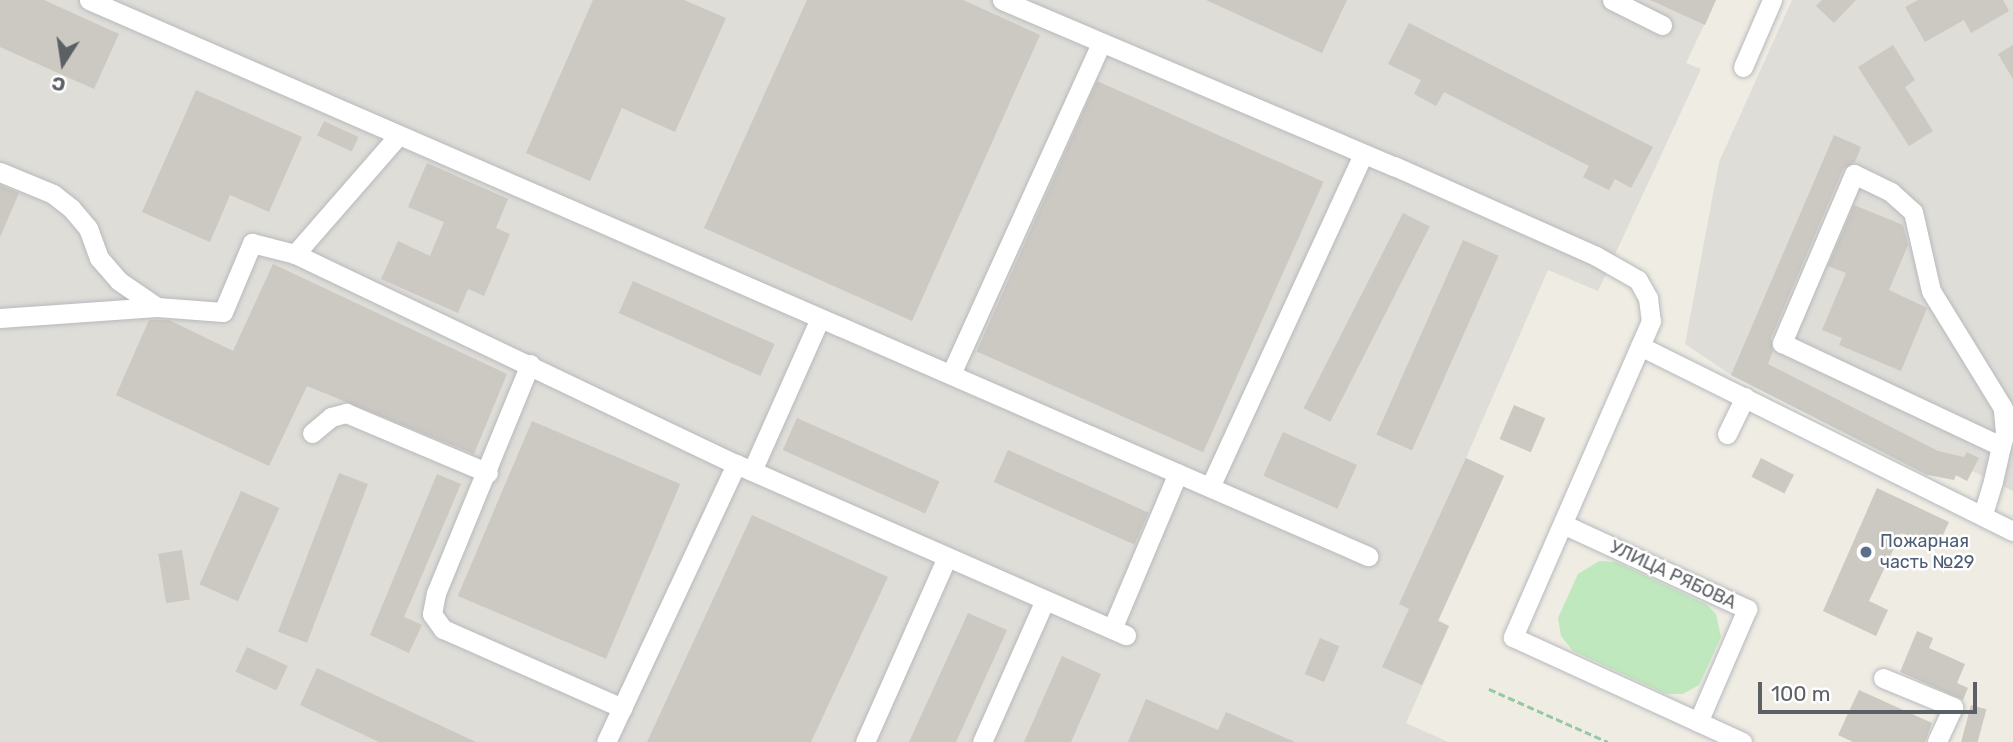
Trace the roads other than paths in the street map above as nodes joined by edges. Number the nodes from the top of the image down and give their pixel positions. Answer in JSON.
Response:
{"nodes":[{"id":1,"x":89,"y":0,"type":"edge"},
{"id":2,"x":1002,"y":0,"type":"edge"},
{"id":3,"x":1612,"y":0,"type":"edge"},
{"id":4,"x":1772,"y":0,"type":"edge"},
{"id":5,"x":1642,"y":6,"type":"edge"},
{"id":6,"x":1662,"y":25,"type":"dead end"},
{"id":7,"x":1101,"y":44,"type":"junction"},
{"id":8,"x":1743,"y":68,"type":"dead end"},
{"id":9,"x":397,"y":137,"type":"junction"},
{"id":10,"x":1362,"y":156,"type":"junction"},
{"id":11,"x":0,"y":172,"type":"edge"},
{"id":12,"x":295,"y":254,"type":"junction"},
{"id":13,"x":157,"y":307,"type":"junction"},
{"id":14,"x":0,"y":318,"type":"edge"},
{"id":15,"x":820,"y":318,"type":"junction"},
{"id":16,"x":1640,"y":346,"type":"junction"},
{"id":17,"x":530,"y":364,"type":"junction"},
{"id":18,"x":951,"y":374,"type":"junction"},
{"id":19,"x":1745,"y":397,"type":"junction"},
{"id":20,"x":312,"y":433,"type":"dead end"},
{"id":21,"x":1727,"y":434,"type":"dead end"},
{"id":22,"x":2001,"y":446,"type":"junction"},
{"id":23,"x":744,"y":468,"type":"junction"},
{"id":24,"x":488,"y":473,"type":"junction"},
{"id":25,"x":1178,"y":473,"type":"junction"},
{"id":26,"x":1210,"y":487,"type":"junction"},
{"id":27,"x":1983,"y":514,"type":"junction"},
{"id":28,"x":1563,"y":524,"type":"junction"},
{"id":29,"x":2013,"y":531,"type":"edge"},
{"id":30,"x":1368,"y":556,"type":"dead end"},
{"id":31,"x":947,"y":557,"type":"junction"},
{"id":32,"x":1045,"y":600,"type":"junction"},
{"id":33,"x":1883,"y":678,"type":"dead end"},
{"id":34,"x":622,"y":708,"type":"junction"},
{"id":35,"x":1698,"y":723,"type":"junction"},
{"id":36,"x":606,"y":742,"type":"edge"},
{"id":37,"x":865,"y":742,"type":"edge"},
{"id":38,"x":982,"y":742,"type":"edge"},
{"id":39,"x":1742,"y":742,"type":"edge"},
{"id":40,"x":1937,"y":742,"type":"edge"}],
"edges":[{"from":1,"to":9,"type":"street"},
{"from":2,"to":7,"type":"street"},
{"from":3,"to":5,"type":"street"},
{"from":4,"to":8,"type":"street"},
{"from":5,"to":6,"type":"street"},
{"from":7,"to":10,"type":"street"},
{"from":7,"to":18,"type":"street"},
{"from":9,"to":12,"type":"street"},
{"from":9,"to":15,"type":"street"},
{"from":10,"to":16,"type":"street"},
{"from":10,"to":26,"type":"street"},
{"from":11,"to":13,"type":"street"},
{"from":12,"to":13,"type":"street"},
{"from":12,"to":17,"type":"street"},
{"from":13,"to":14,"type":"street"},
{"from":15,"to":18,"type":"street"},
{"from":15,"to":23,"type":"street"},
{"from":16,"to":19,"type":"street"},
{"from":16,"to":28,"type":"street"},
{"from":17,"to":23,"type":"street"},
{"from":17,"to":24,"type":"street"},
{"from":18,"to":25,"type":"street"},
{"from":19,"to":21,"type":"street"},
{"from":19,"to":27,"type":"street"},
{"from":20,"to":24,"type":"street"},
{"from":22,"to":22,"type":"street"},
{"from":22,"to":27,"type":"street"},
{"from":23,"to":31,"type":"street"},
{"from":23,"to":34,"type":"street"},
{"from":24,"to":34,"type":"street"},
{"from":25,"to":26,"type":"street"},
{"from":25,"to":32,"type":"street"},
{"from":26,"to":30,"type":"street"},
{"from":27,"to":29,"type":"street"},
{"from":28,"to":35,"type":"street","name":"УЛИЦА РЯБОВА"},
{"from":28,"to":35,"type":"street"},
{"from":31,"to":32,"type":"street"},
{"from":31,"to":37,"type":"street"},
{"from":32,"to":38,"type":"street"},
{"from":33,"to":40,"type":"street"},
{"from":34,"to":36,"type":"street"},
{"from":35,"to":39,"type":"street"}]}
